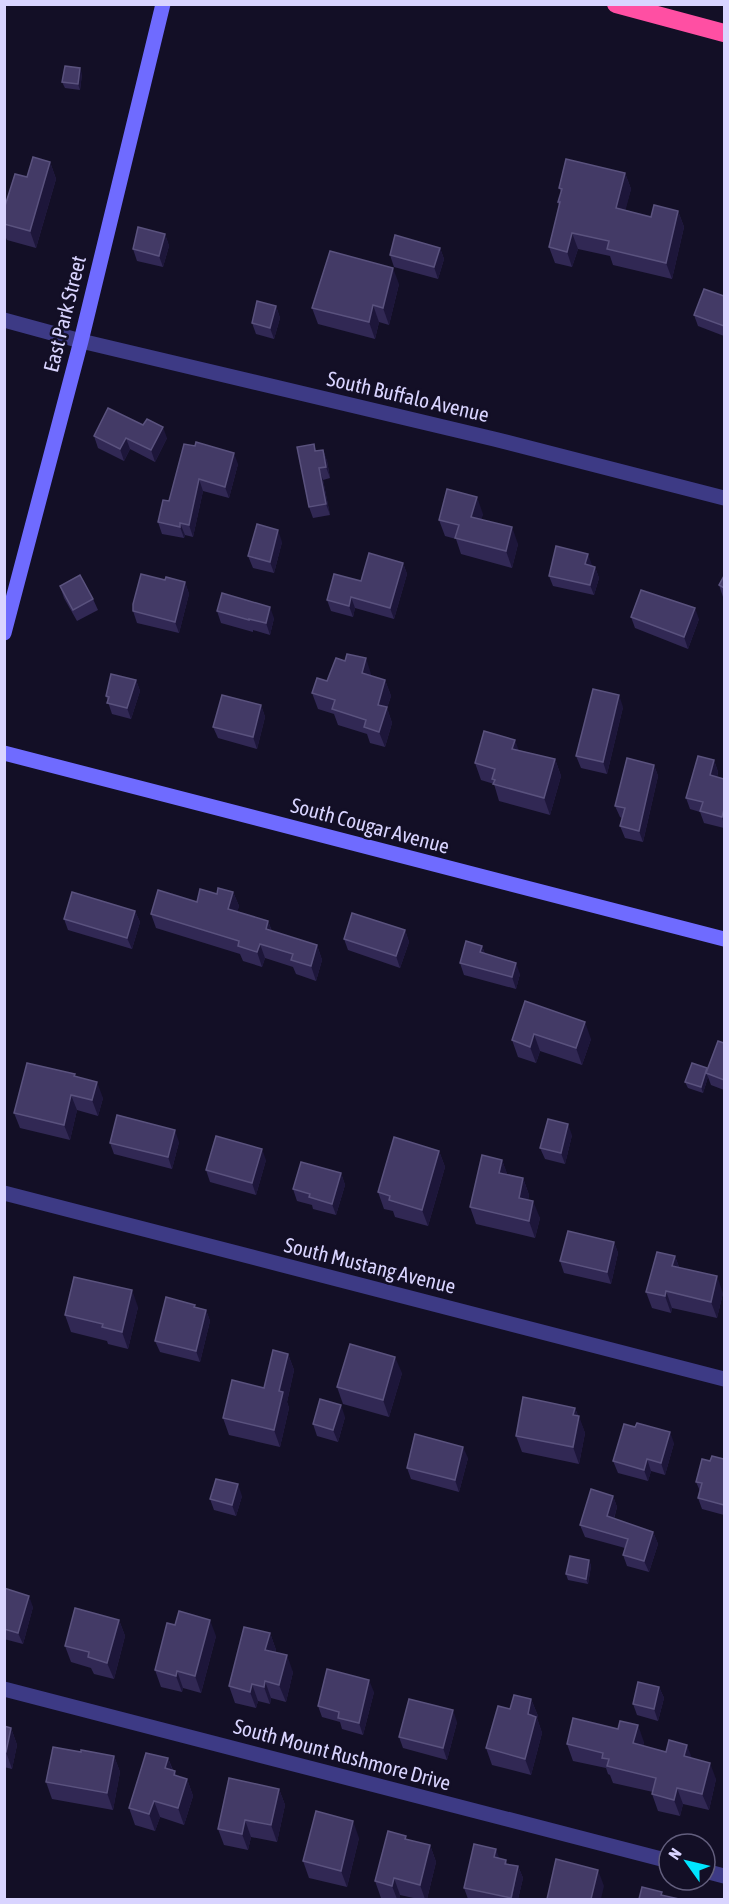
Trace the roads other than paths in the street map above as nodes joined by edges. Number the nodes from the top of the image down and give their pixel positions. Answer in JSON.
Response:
{"nodes":[{"id":1,"x":163,"y":4,"type":"edge"},
{"id":2,"x":616,"y":4,"type":"edge"},
{"id":3,"x":724,"y":33,"type":"edge"},
{"id":4,"x":4,"y":320,"type":"edge"},
{"id":5,"x":81,"y":341,"type":"junction"},
{"id":6,"x":724,"y":498,"type":"edge"},
{"id":7,"x":4,"y":633,"type":"edge"},
{"id":8,"x":4,"y":753,"type":"edge"},
{"id":9,"x":724,"y":939,"type":"edge"},
{"id":10,"x":4,"y":1193,"type":"edge"},
{"id":11,"x":724,"y":1379,"type":"edge"},
{"id":12,"x":4,"y":1689,"type":"edge"},
{"id":13,"x":657,"y":1858,"type":"edge"}],
"edges":[{"from":1,"to":5,"type":"street","name":"East Park Street"},
{"from":2,"to":3,"type":"highway"},
{"from":4,"to":5,"type":"street","name":"South Buffalo Avenue"},
{"from":5,"to":6,"type":"street","name":"South Buffalo Avenue"},
{"from":5,"to":7,"type":"street","name":"East Park Street"},
{"from":8,"to":9,"type":"street","name":"South Cougar Avenue"},
{"from":10,"to":11,"type":"street","name":"South Mustang Avenue"},
{"from":12,"to":13,"type":"street","name":"South Mount Rushmore Drive"}]}
